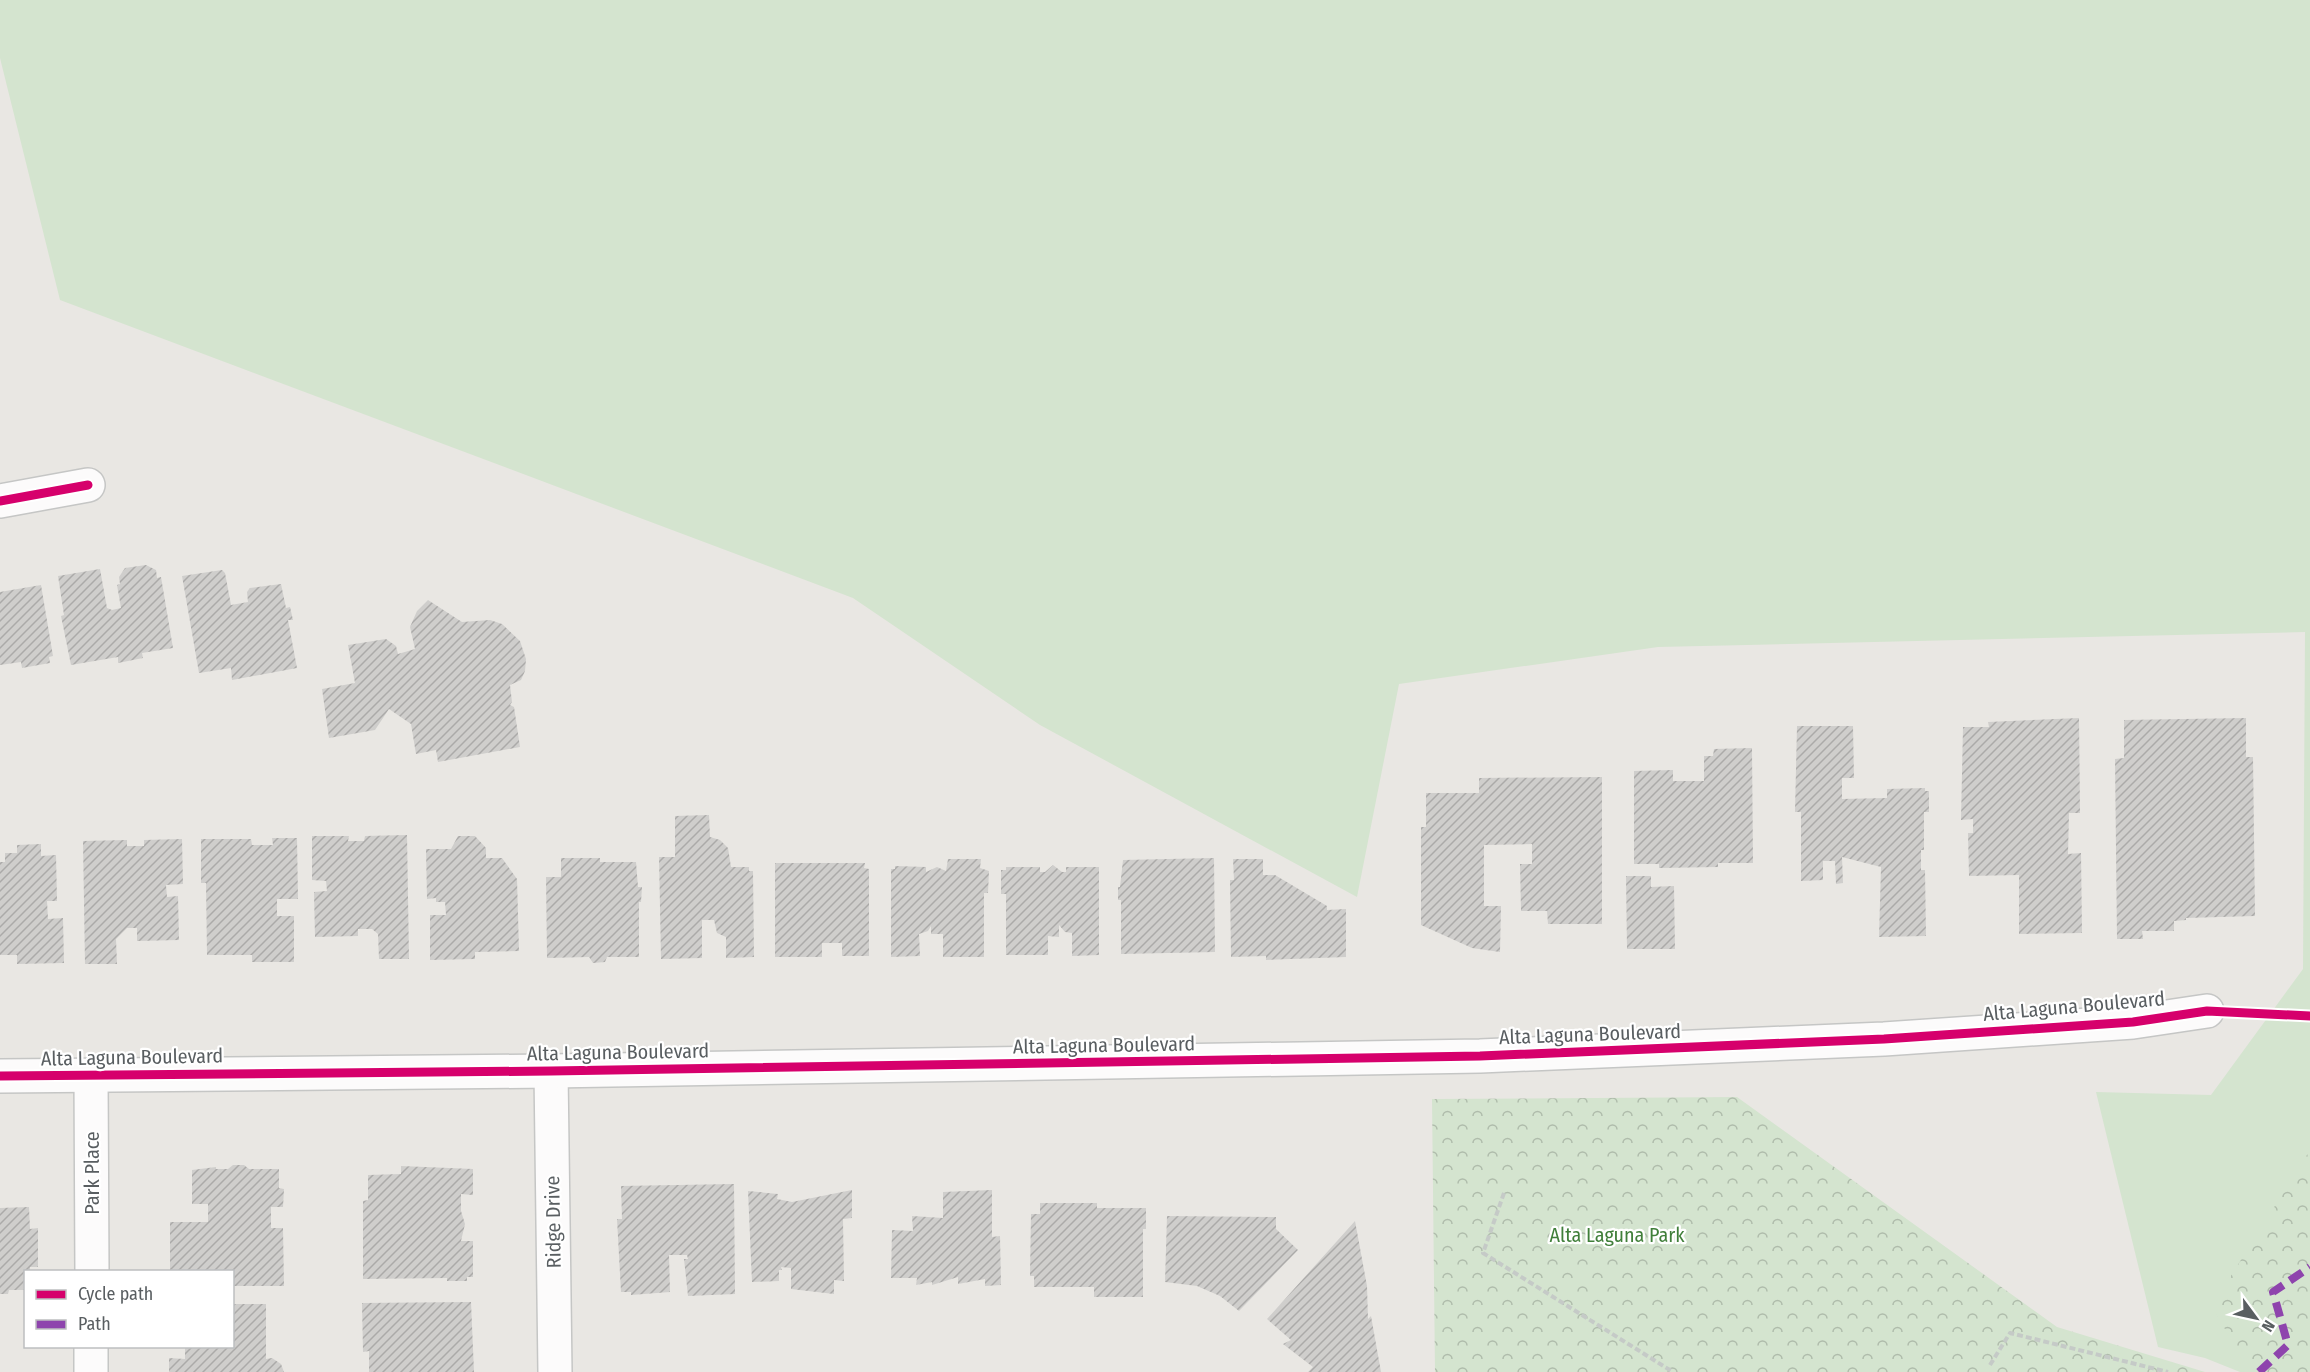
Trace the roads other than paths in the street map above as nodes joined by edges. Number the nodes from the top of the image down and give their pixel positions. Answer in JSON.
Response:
{"nodes":[{"id":1,"x":88,"y":485,"type":"dead end"},
{"id":2,"x":0,"y":501,"type":"edge"},
{"id":3,"x":2207,"y":1011,"type":"dead end"},
{"id":4,"x":551,"y":1071,"type":"junction"},
{"id":5,"x":91,"y":1075,"type":"junction"},
{"id":6,"x":0,"y":1076,"type":"edge"},
{"id":7,"x":92,"y":1270,"type":"edge"},
{"id":8,"x":91,"y":1348,"type":"edge"},
{"id":9,"x":91,"y":1372,"type":"edge"},
{"id":10,"x":555,"y":1372,"type":"edge"}],
"edges":[{"from":1,"to":2,"type":"street"},
{"from":3,"to":4,"type":"street","name":"Alta Laguna Boulevard"},
{"from":4,"to":5,"type":"street","name":"Alta Laguna Boulevard"},
{"from":4,"to":10,"type":"street","name":"Ridge Drive"},
{"from":5,"to":6,"type":"street","name":"Alta Laguna Boulevard"},
{"from":5,"to":7,"type":"street","name":"Park Place"},
{"from":8,"to":9,"type":"street"}]}
